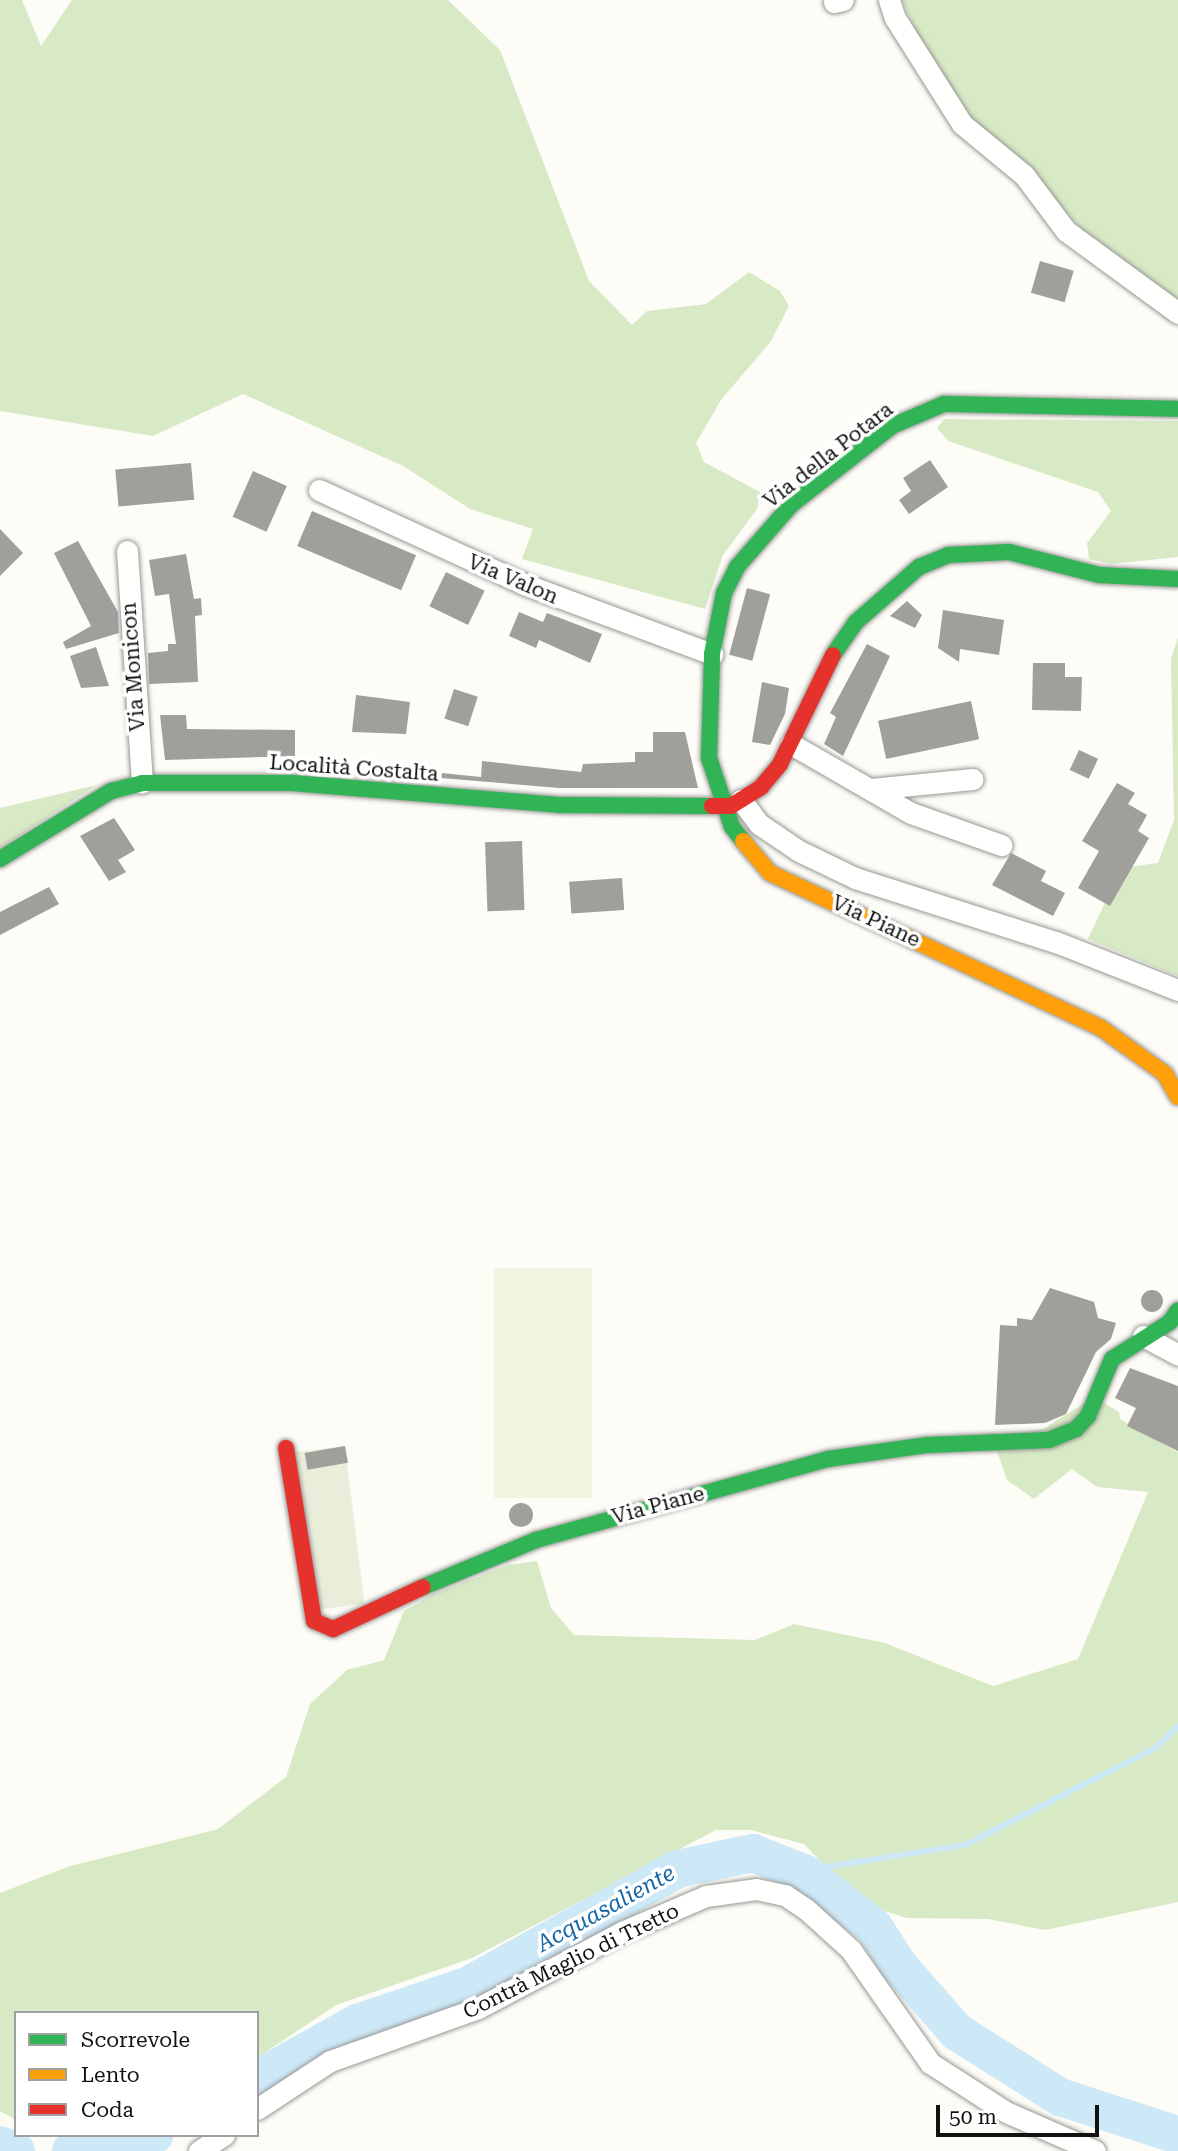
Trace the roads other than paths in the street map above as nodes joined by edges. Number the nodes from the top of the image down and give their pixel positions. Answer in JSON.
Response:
{"nodes":[{"id":1,"x":889,"y":0,"type":"edge"},
{"id":2,"x":1178,"y":313,"type":"edge"},
{"id":3,"x":1178,"y":409,"type":"edge"},
{"id":4,"x":319,"y":490,"type":"dead end"},
{"id":5,"x":127,"y":551,"type":"dead end"},
{"id":6,"x":1178,"y":579,"type":"edge"},
{"id":7,"x":712,"y":654,"type":"junction"},
{"id":8,"x":791,"y":744,"type":"junction"},
{"id":9,"x":973,"y":779,"type":"dead end"},
{"id":10,"x":142,"y":783,"type":"junction"},
{"id":11,"x":872,"y":789,"type":"junction"},
{"id":12,"x":733,"y":804,"type":"junction"},
{"id":13,"x":1001,"y":845,"type":"dead end"},
{"id":14,"x":0,"y":859,"type":"edge"},
{"id":15,"x":1178,"y":990,"type":"edge"},
{"id":16,"x":1178,"y":1097,"type":"edge"},
{"id":17,"x":1178,"y":1310,"type":"edge"},
{"id":18,"x":1143,"y":1336,"type":"junction"},
{"id":19,"x":1178,"y":1355,"type":"edge"},
{"id":20,"x":286,"y":1448,"type":"dead end"},
{"id":21,"x":259,"y":2108,"type":"edge"},
{"id":22,"x":221,"y":2137,"type":"edge"},
{"id":23,"x":199,"y":2151,"type":"edge"},
{"id":24,"x":1095,"y":2151,"type":"edge"}],
"edges":[{"from":1,"to":2,"type":"street"},
{"from":3,"to":7,"type":"street","name":"Via della Potara"},
{"from":4,"to":7,"type":"street","name":"Via Valon"},
{"from":5,"to":10,"type":"street","name":"Via Monicon"},
{"from":6,"to":8,"type":"street"},
{"from":7,"to":12,"type":"street","name":"Via Piane"},
{"from":8,"to":11,"type":"street"},
{"from":8,"to":12,"type":"street"},
{"from":9,"to":11,"type":"street"},
{"from":10,"to":12,"type":"street","name":"Località Costalta"},
{"from":10,"to":14,"type":"street","name":"Località Costalta"},
{"from":11,"to":13,"type":"street"},
{"from":12,"to":15,"type":"street","name":"Via Piane"},
{"from":12,"to":16,"type":"street","name":"Via Piane"},
{"from":17,"to":18,"type":"street","name":"Via Piane"},
{"from":18,"to":19,"type":"street"},
{"from":18,"to":20,"type":"street","name":"Via Piane"},
{"from":21,"to":24,"type":"street","name":"Contrà Maglio di Tretto"},
{"from":22,"to":23,"type":"street"}]}
